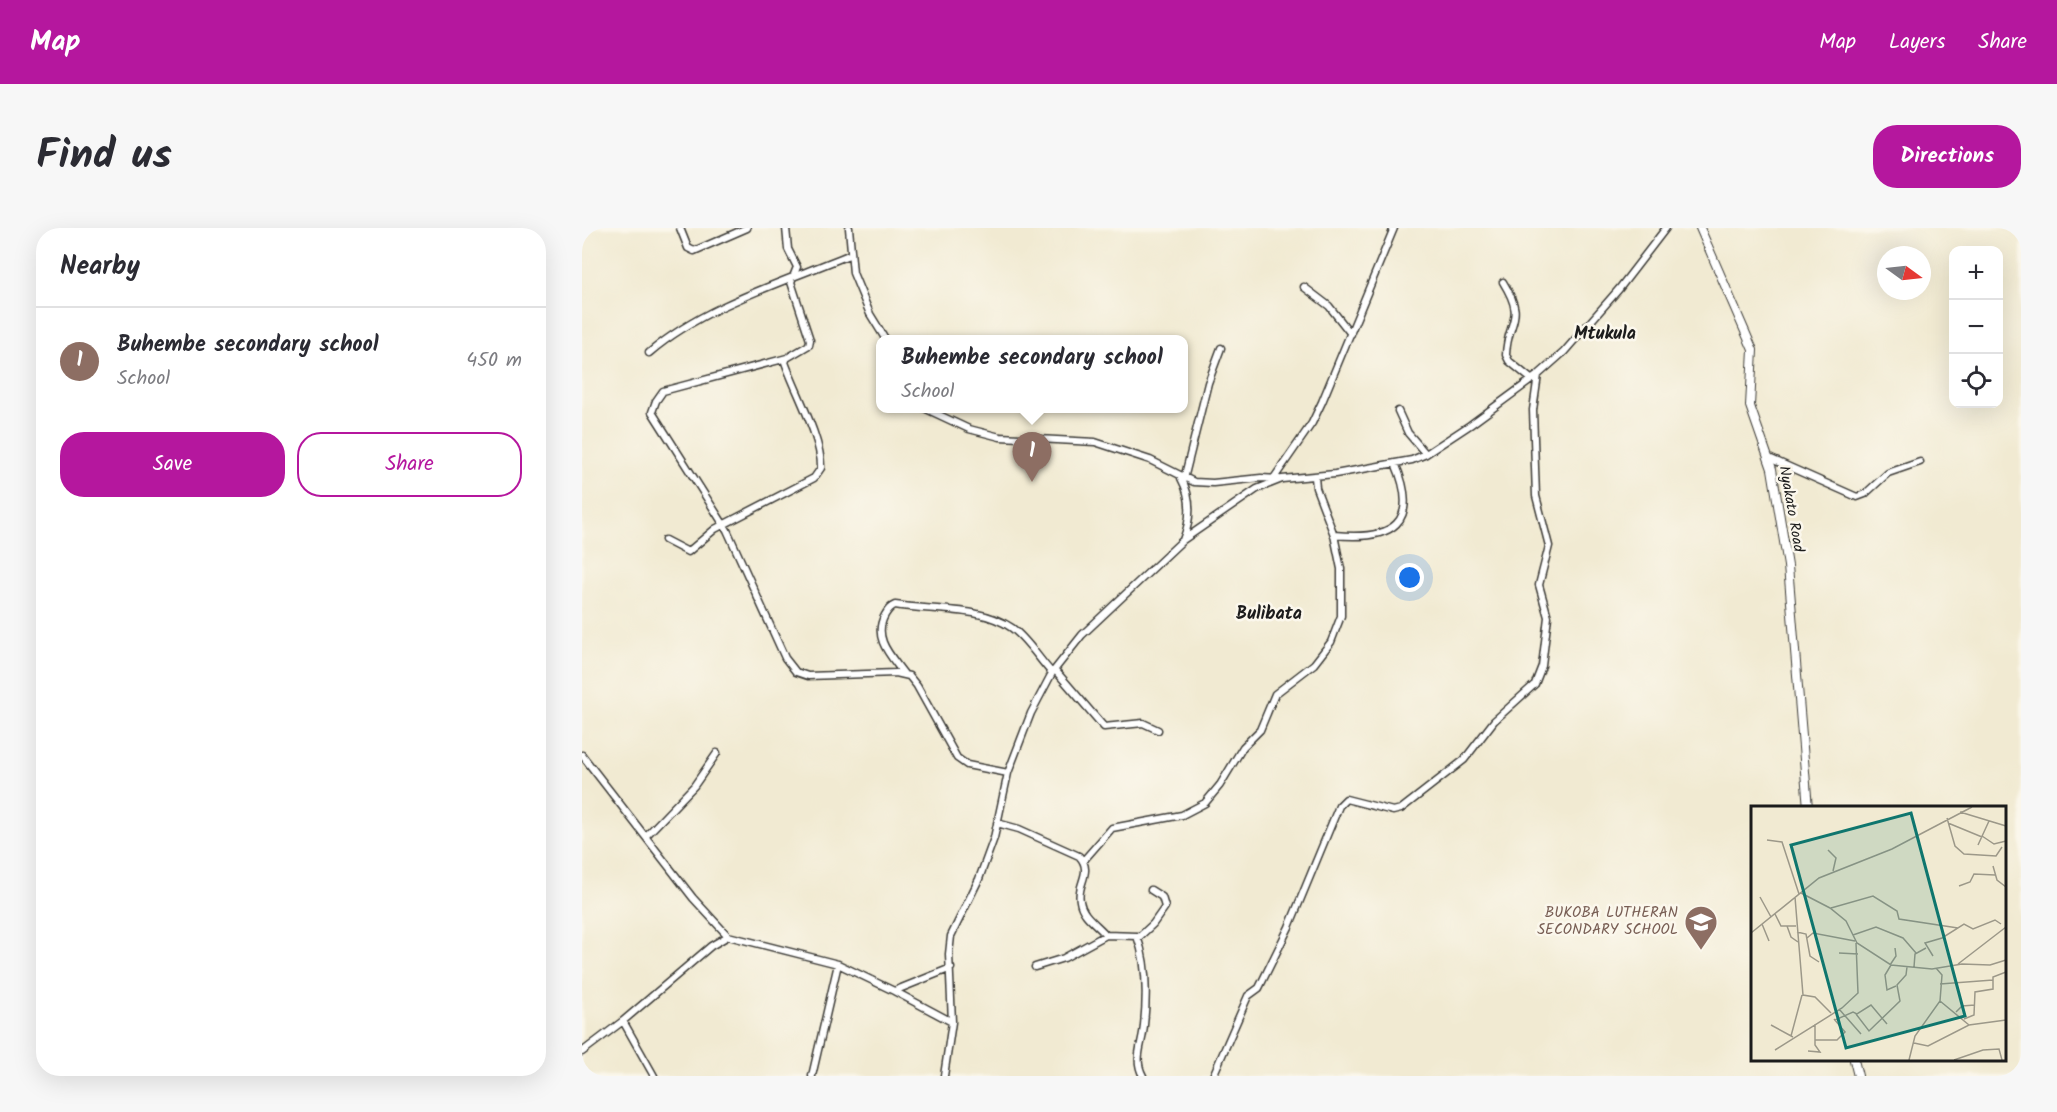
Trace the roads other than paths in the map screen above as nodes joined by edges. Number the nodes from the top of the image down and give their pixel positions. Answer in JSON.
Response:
{"nodes":[{"id":1,"x":680,"y":228,"type":"edge"},
{"id":2,"x":747,"y":228,"type":"edge"},
{"id":3,"x":786,"y":228,"type":"edge"},
{"id":4,"x":849,"y":228,"type":"edge"},
{"id":5,"x":1394,"y":228,"type":"edge"},
{"id":6,"x":1666,"y":228,"type":"edge"},
{"id":7,"x":1700,"y":228,"type":"edge"},
{"id":8,"x":851,"y":254,"type":"junction"},
{"id":9,"x":791,"y":279,"type":"junction"},
{"id":10,"x":1503,"y":282,"type":"dead end"},
{"id":11,"x":1304,"y":287,"type":"dead end"},
{"id":12,"x":1351,"y":334,"type":"junction"},
{"id":13,"x":884,"y":335,"type":"edge"},
{"id":14,"x":1221,"y":348,"type":"dead end"},
{"id":15,"x":649,"y":353,"type":"dead end"},
{"id":16,"x":787,"y":358,"type":"junction"},
{"id":17,"x":1538,"y":375,"type":"junction"},
{"id":18,"x":1531,"y":379,"type":"junction"},
{"id":19,"x":1398,"y":411,"type":"dead end"},
{"id":20,"x":935,"y":413,"type":"edge"},
{"id":21,"x":1426,"y":454,"type":"junction"},
{"id":22,"x":1769,"y":458,"type":"junction"},
{"id":23,"x":1920,"y":462,"type":"dead end"},
{"id":24,"x":1395,"y":463,"type":"junction"},
{"id":25,"x":1315,"y":477,"type":"junction"},
{"id":26,"x":1182,"y":478,"type":"junction"},
{"id":27,"x":1274,"y":478,"type":"junction"},
{"id":28,"x":1282,"y":479,"type":"junction"},
{"id":29,"x":724,"y":525,"type":"junction"},
{"id":30,"x":1334,"y":535,"type":"junction"},
{"id":31,"x":665,"y":540,"type":"dead end"},
{"id":32,"x":1183,"y":540,"type":"junction"},
{"id":33,"x":1053,"y":671,"type":"junction"},
{"id":34,"x":904,"y":674,"type":"junction"},
{"id":35,"x":1158,"y":730,"type":"dead end"},
{"id":36,"x":717,"y":753,"type":"dead end"},
{"id":37,"x":582,"y":755,"type":"edge"},
{"id":38,"x":1008,"y":773,"type":"junction"},
{"id":39,"x":1808,"y":806,"type":"edge"},
{"id":40,"x":997,"y":823,"type":"junction"},
{"id":41,"x":646,"y":836,"type":"junction"},
{"id":42,"x":1084,"y":860,"type":"junction"},
{"id":43,"x":1151,"y":890,"type":"dead end"},
{"id":44,"x":1106,"y":935,"type":"junction"},
{"id":45,"x":728,"y":936,"type":"junction"},
{"id":46,"x":1138,"y":938,"type":"junction"},
{"id":47,"x":838,"y":964,"type":"junction"},
{"id":48,"x":1035,"y":967,"type":"dead end"},
{"id":49,"x":951,"y":968,"type":"junction"},
{"id":50,"x":894,"y":991,"type":"junction"},
{"id":51,"x":623,"y":1021,"type":"junction"},
{"id":52,"x":952,"y":1022,"type":"junction"},
{"id":53,"x":582,"y":1052,"type":"edge"},
{"id":54,"x":1854,"y":1061,"type":"edge"},
{"id":55,"x":654,"y":1076,"type":"edge"},
{"id":56,"x":812,"y":1076,"type":"edge"},
{"id":57,"x":944,"y":1076,"type":"edge"},
{"id":58,"x":1143,"y":1076,"type":"edge"},
{"id":59,"x":1213,"y":1076,"type":"edge"},
{"id":60,"x":1858,"y":1076,"type":"edge"}],
"edges":[{"from":1,"to":2,"type":"street"},
{"from":3,"to":9,"type":"street"},
{"from":4,"to":8,"type":"street"},
{"from":5,"to":12,"type":"street"},
{"from":6,"to":17,"type":"street"},
{"from":7,"to":22,"type":"street","name":"Nyakato Road"},
{"from":8,"to":9,"type":"street"},
{"from":8,"to":13,"type":"street"},
{"from":9,"to":15,"type":"street"},
{"from":9,"to":16,"type":"street"},
{"from":10,"to":18,"type":"street"},
{"from":11,"to":12,"type":"street"},
{"from":12,"to":27,"type":"street"},
{"from":14,"to":26,"type":"street"},
{"from":16,"to":29,"type":"street"},
{"from":16,"to":29,"type":"street"},
{"from":17,"to":18,"type":"street"},
{"from":17,"to":59,"type":"street"},
{"from":18,"to":21,"type":"street"},
{"from":19,"to":21,"type":"street"},
{"from":20,"to":26,"type":"street"},
{"from":21,"to":24,"type":"street"},
{"from":22,"to":23,"type":"street"},
{"from":22,"to":39,"type":"street","name":"Nyakato Road"},
{"from":24,"to":25,"type":"street"},
{"from":24,"to":30,"type":"street"},
{"from":25,"to":28,"type":"street"},
{"from":25,"to":30,"type":"street"},
{"from":26,"to":27,"type":"street"},
{"from":26,"to":32,"type":"street"},
{"from":27,"to":28,"type":"street"},
{"from":28,"to":32,"type":"street"},
{"from":29,"to":31,"type":"street"},
{"from":29,"to":34,"type":"street"},
{"from":30,"to":42,"type":"street"},
{"from":32,"to":33,"type":"street"},
{"from":33,"to":34,"type":"street"},
{"from":33,"to":35,"type":"street"},
{"from":33,"to":38,"type":"street"},
{"from":34,"to":38,"type":"street"},
{"from":36,"to":41,"type":"street"},
{"from":37,"to":41,"type":"street"},
{"from":38,"to":40,"type":"street"},
{"from":40,"to":42,"type":"street"},
{"from":40,"to":49,"type":"street"},
{"from":41,"to":45,"type":"street"},
{"from":42,"to":44,"type":"street"},
{"from":43,"to":46,"type":"street"},
{"from":44,"to":46,"type":"street"},
{"from":44,"to":48,"type":"street"},
{"from":45,"to":47,"type":"street"},
{"from":45,"to":51,"type":"street"},
{"from":46,"to":58,"type":"street"},
{"from":47,"to":50,"type":"street"},
{"from":47,"to":56,"type":"street"},
{"from":49,"to":50,"type":"street"},
{"from":49,"to":52,"type":"street"},
{"from":50,"to":52,"type":"street"},
{"from":51,"to":53,"type":"street"},
{"from":51,"to":55,"type":"street"},
{"from":52,"to":57,"type":"street"},
{"from":54,"to":60,"type":"street"}]}
